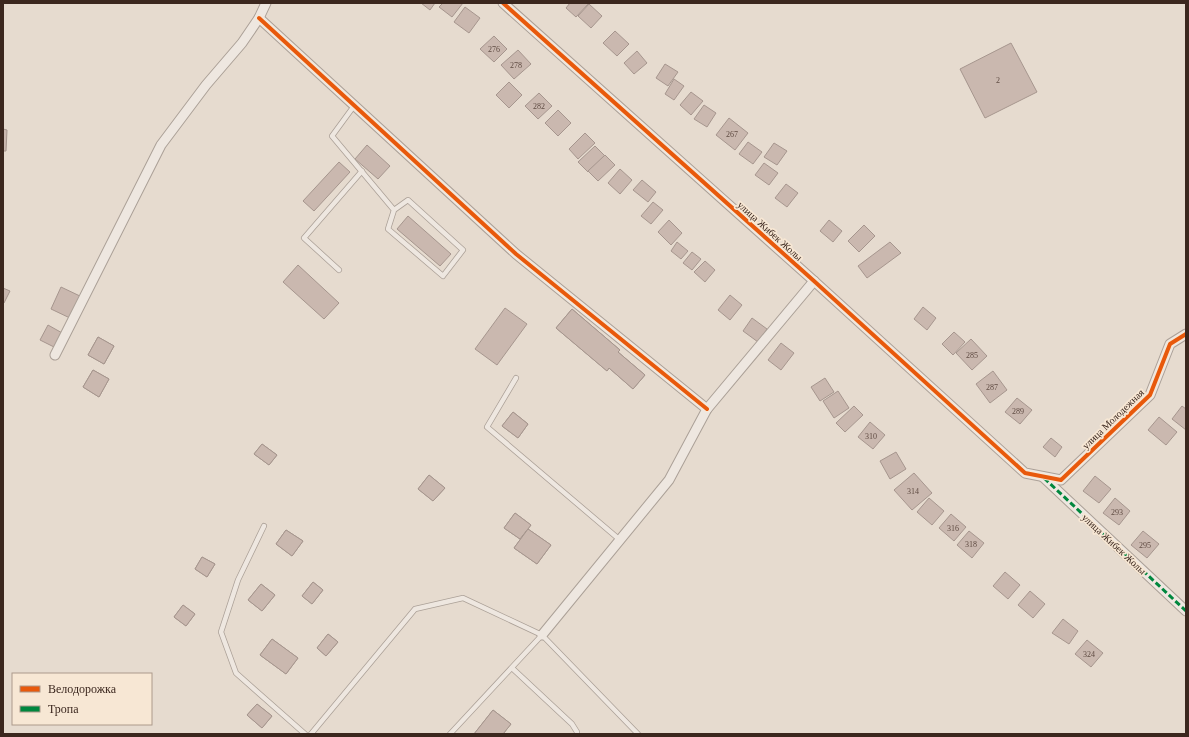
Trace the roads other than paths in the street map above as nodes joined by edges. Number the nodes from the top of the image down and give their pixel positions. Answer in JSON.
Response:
{"nodes":[{"id":1,"x":266,"y":3,"type":"edge"},
{"id":2,"x":503,"y":3,"type":"edge"},
{"id":3,"x":259,"y":18,"type":"junction"},
{"id":4,"x":354,"y":106,"type":"junction"},
{"id":5,"x":362,"y":171,"type":"junction"},
{"id":6,"x":394,"y":210,"type":"junction"},
{"id":7,"x":339,"y":270,"type":"dead end"},
{"id":8,"x":814,"y":281,"type":"junction"},
{"id":9,"x":1186,"y":334,"type":"edge"},
{"id":10,"x":55,"y":355,"type":"dead end"},
{"id":11,"x":516,"y":378,"type":"dead end"},
{"id":12,"x":707,"y":409,"type":"junction"},
{"id":13,"x":1025,"y":473,"type":"joint"},
{"id":14,"x":1043,"y":477,"type":"junction"},
{"id":15,"x":264,"y":526,"type":"dead end"},
{"id":16,"x":620,"y":540,"type":"junction"},
{"id":17,"x":1186,"y":610,"type":"edge"},
{"id":18,"x":542,"y":635,"type":"junction"},
{"id":19,"x":512,"y":668,"type":"junction"},
{"id":20,"x":305,"y":734,"type":"edge"},
{"id":21,"x":311,"y":734,"type":"edge"},
{"id":22,"x":450,"y":734,"type":"edge"},
{"id":23,"x":577,"y":734,"type":"edge"},
{"id":24,"x":638,"y":734,"type":"edge"}],
"edges":[{"from":1,"to":3,"type":"street"},
{"from":2,"to":8,"type":"street","name":"улица Жибек Жолы"},
{"from":3,"to":4,"type":"street"},
{"from":3,"to":10,"type":"street"},
{"from":4,"to":5,"type":"lane"},
{"from":4,"to":12,"type":"street"},
{"from":5,"to":6,"type":"lane"},
{"from":5,"to":7,"type":"lane"},
{"from":6,"to":6,"type":"lane"},
{"from":8,"to":12,"type":"street"},
{"from":8,"to":13,"type":"street","name":"улица Жибек Жолы"},
{"from":9,"to":14,"type":"street","name":"улица Молодежная"},
{"from":11,"to":16,"type":"lane"},
{"from":12,"to":16,"type":"street"},
{"from":13,"to":14,"type":"street","name":"улица Молодежная"},
{"from":14,"to":17,"type":"street","name":"улица Жибек Жолы"},
{"from":15,"to":20,"type":"lane"},
{"from":16,"to":18,"type":"street"},
{"from":18,"to":19,"type":"lane"},
{"from":18,"to":21,"type":"lane"},
{"from":18,"to":24,"type":"lane"},
{"from":19,"to":22,"type":"lane"},
{"from":19,"to":23,"type":"lane"}]}
